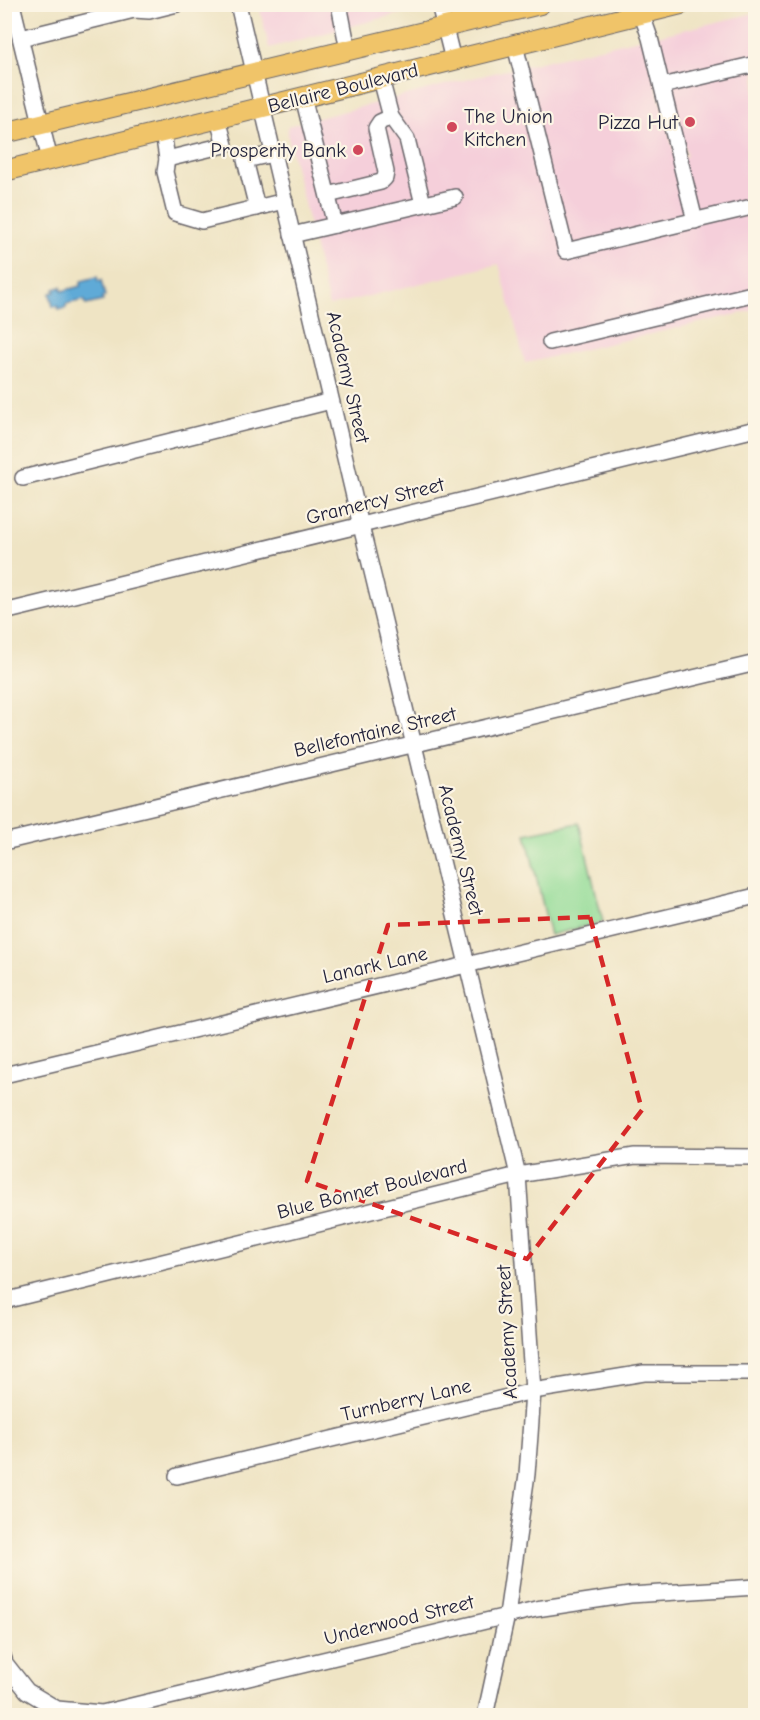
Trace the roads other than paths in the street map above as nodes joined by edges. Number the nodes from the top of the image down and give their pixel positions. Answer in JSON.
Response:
{"nodes":[{"id":1,"x":12,"y":4,"type":"edge"},
{"id":2,"x":177,"y":4,"type":"edge"},
{"id":3,"x":238,"y":4,"type":"edge"},
{"id":4,"x":339,"y":4,"type":"edge"},
{"id":5,"x":439,"y":4,"type":"edge"},
{"id":6,"x":540,"y":4,"type":"edge"},
{"id":7,"x":681,"y":4,"type":"edge"},
{"id":8,"x":639,"y":9,"type":"edge"},
{"id":9,"x":445,"y":27,"type":"junction"},
{"id":10,"x":21,"y":38,"type":"junction"},
{"id":11,"x":515,"y":45,"type":"junction"},
{"id":12,"x":348,"y":50,"type":"junction"},
{"id":13,"x":453,"y":60,"type":"junction"},
{"id":14,"x":756,"y":64,"type":"edge"},
{"id":15,"x":253,"y":72,"type":"junction"},
{"id":16,"x":381,"y":79,"type":"junction"},
{"id":17,"x":662,"y":86,"type":"junction"},
{"id":18,"x":303,"y":97,"type":"junction"},
{"id":19,"x":261,"y":108,"type":"junction"},
{"id":20,"x":391,"y":117,"type":"junction"},
{"id":21,"x":218,"y":119,"type":"junction"},
{"id":22,"x":42,"y":125,"type":"junction"},
{"id":23,"x":163,"y":132,"type":"junction"},
{"id":24,"x":4,"y":134,"type":"edge"},
{"id":25,"x":225,"y":145,"type":"junction"},
{"id":26,"x":273,"y":154,"type":"junction"},
{"id":27,"x":167,"y":159,"type":"junction"},
{"id":28,"x":50,"y":160,"type":"junction"},
{"id":29,"x":246,"y":160,"type":"junction"},
{"id":30,"x":4,"y":171,"type":"edge"},
{"id":31,"x":328,"y":195,"type":"junction"},
{"id":32,"x":455,"y":196,"type":"dead end"},
{"id":33,"x":285,"y":201,"type":"junction"},
{"id":34,"x":423,"y":204,"type":"junction"},
{"id":35,"x":756,"y":206,"type":"edge"},
{"id":36,"x":257,"y":208,"type":"junction"},
{"id":37,"x":695,"y":221,"type":"junction"},
{"id":38,"x":335,"y":225,"type":"junction"},
{"id":39,"x":292,"y":235,"type":"junction"},
{"id":40,"x":756,"y":293,"type":"edge"},
{"id":41,"x":550,"y":342,"type":"dead end"},
{"id":42,"x":331,"y":401,"type":"junction"},
{"id":43,"x":756,"y":429,"type":"edge"},
{"id":44,"x":23,"y":478,"type":"dead end"},
{"id":45,"x":361,"y":526,"type":"junction"},
{"id":46,"x":4,"y":612,"type":"edge"},
{"id":47,"x":756,"y":663,"type":"edge"},
{"id":48,"x":413,"y":744,"type":"junction"},
{"id":49,"x":4,"y":842,"type":"edge"},
{"id":50,"x":756,"y":896,"type":"edge"},
{"id":51,"x":467,"y":964,"type":"junction"},
{"id":52,"x":4,"y":1076,"type":"edge"},
{"id":53,"x":756,"y":1157,"type":"edge"},
{"id":54,"x":518,"y":1175,"type":"junction"},
{"id":55,"x":4,"y":1301,"type":"edge"},
{"id":56,"x":756,"y":1373,"type":"edge"},
{"id":57,"x":533,"y":1391,"type":"junction"},
{"id":58,"x":177,"y":1476,"type":"dead end"},
{"id":59,"x":756,"y":1587,"type":"edge"},
{"id":60,"x":507,"y":1616,"type":"junction"},
{"id":61,"x":4,"y":1659,"type":"edge"},
{"id":62,"x":485,"y":1716,"type":"edge"}],
"edges":[{"from":1,"to":10,"type":"street"},
{"from":2,"to":10,"type":"street"},
{"from":3,"to":15,"type":"street","name":"Academy Street"},
{"from":4,"to":12,"type":"street"},
{"from":5,"to":9,"type":"street"},
{"from":6,"to":9,"type":"main road","name":"Bellaire Boulevard"},
{"from":7,"to":8,"type":"main road","name":"Bellaire Boulevard"},
{"from":8,"to":11,"type":"main road","name":"Bellaire Boulevard"},
{"from":8,"to":17,"type":"street"},
{"from":9,"to":12,"type":"main road","name":"Bellaire Boulevard"},
{"from":9,"to":13,"type":"street"},
{"from":10,"to":22,"type":"street"},
{"from":11,"to":13,"type":"main road","name":"Bellaire Boulevard"},
{"from":11,"to":37,"type":"street"},
{"from":12,"to":15,"type":"main road","name":"Bellaire Boulevard"},
{"from":13,"to":16,"type":"main road","name":"Bellaire Boulevard"},
{"from":14,"to":17,"type":"street"},
{"from":15,"to":19,"type":"street","name":"Academy Street"},
{"from":15,"to":22,"type":"main road","name":"Bellaire Boulevard"},
{"from":16,"to":18,"type":"main road","name":"Bellaire Boulevard"},
{"from":16,"to":20,"type":"street"},
{"from":17,"to":37,"type":"street"},
{"from":18,"to":19,"type":"main road","name":"Bellaire Boulevard"},
{"from":18,"to":31,"type":"street"},
{"from":19,"to":21,"type":"main road","name":"Bellaire Boulevard"},
{"from":19,"to":26,"type":"street","name":"Academy Street"},
{"from":20,"to":31,"type":"street"},
{"from":20,"to":34,"type":"street"},
{"from":21,"to":23,"type":"main road","name":"Bellaire Boulevard"},
{"from":21,"to":25,"type":"street"},
{"from":22,"to":24,"type":"main road","name":"Bellaire Boulevard"},
{"from":22,"to":28,"type":"street"},
{"from":23,"to":27,"type":"street"},
{"from":23,"to":28,"type":"main road","name":"Bellaire Boulevard"},
{"from":25,"to":27,"type":"street"},
{"from":25,"to":29,"type":"street"},
{"from":26,"to":29,"type":"street"},
{"from":26,"to":33,"type":"street","name":"Academy Street"},
{"from":27,"to":36,"type":"street"},
{"from":28,"to":30,"type":"main road","name":"Bellaire Boulevard"},
{"from":29,"to":36,"type":"street"},
{"from":31,"to":38,"type":"street"},
{"from":32,"to":34,"type":"street"},
{"from":33,"to":36,"type":"street"},
{"from":33,"to":39,"type":"street","name":"Academy Street"},
{"from":34,"to":38,"type":"street"},
{"from":35,"to":37,"type":"street"},
{"from":38,"to":39,"type":"street"},
{"from":39,"to":42,"type":"street","name":"Academy Street"},
{"from":40,"to":41,"type":"street"},
{"from":42,"to":44,"type":"street"},
{"from":42,"to":45,"type":"street","name":"Academy Street"},
{"from":43,"to":45,"type":"street","name":"Gramercy Street"},
{"from":45,"to":46,"type":"street","name":"Gramercy Street"},
{"from":45,"to":48,"type":"street","name":"Academy Street"},
{"from":47,"to":48,"type":"street","name":"Bellefontaine Street"},
{"from":48,"to":49,"type":"street","name":"Bellefontaine Street"},
{"from":48,"to":51,"type":"street","name":"Academy Street"},
{"from":50,"to":51,"type":"street","name":"Lanark Lane"},
{"from":51,"to":52,"type":"street","name":"Lanark Lane"},
{"from":51,"to":54,"type":"street","name":"Academy Street"},
{"from":53,"to":54,"type":"street","name":"Blue Bonnet Boulevard"},
{"from":54,"to":55,"type":"street","name":"Blue Bonnet Boulevard"},
{"from":54,"to":57,"type":"street","name":"Academy Street"},
{"from":56,"to":57,"type":"street","name":"Turnberry Lane"},
{"from":57,"to":58,"type":"street","name":"Turnberry Lane"},
{"from":57,"to":60,"type":"street","name":"Academy Street"},
{"from":59,"to":60,"type":"street","name":"Underwood Street"},
{"from":60,"to":61,"type":"street","name":"Underwood Street"},
{"from":60,"to":62,"type":"street","name":"Academy Street"}]}
